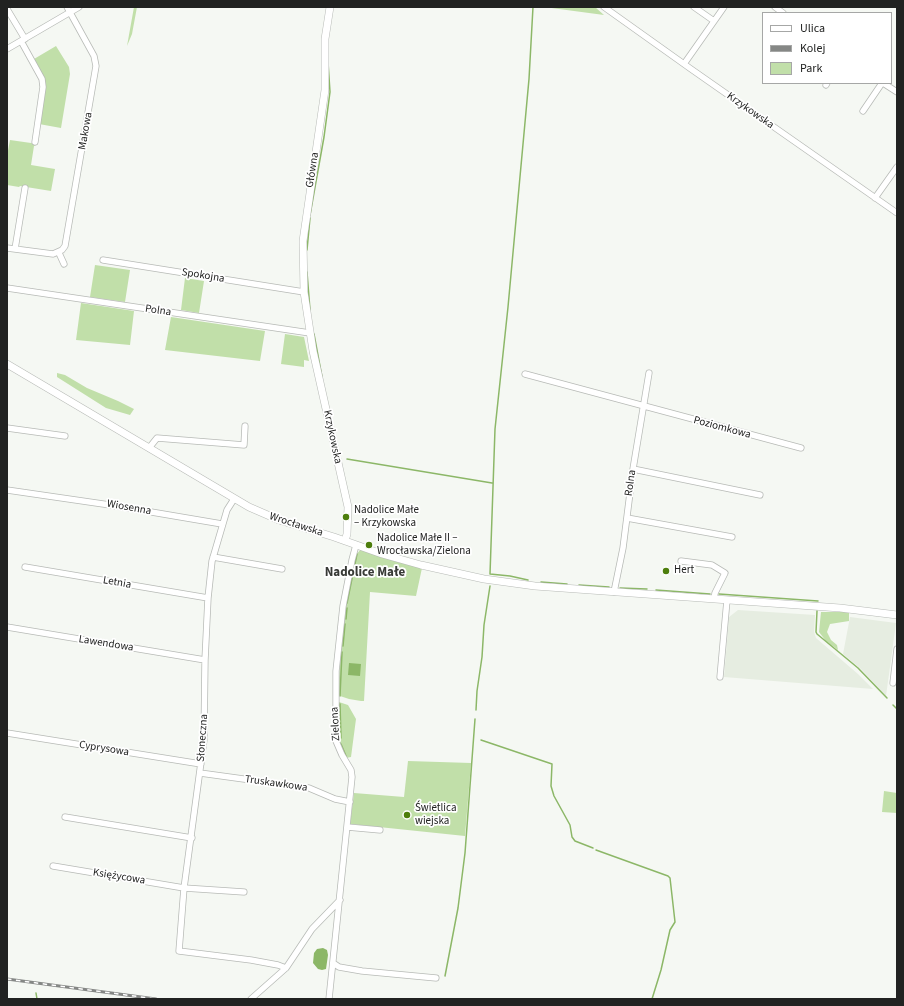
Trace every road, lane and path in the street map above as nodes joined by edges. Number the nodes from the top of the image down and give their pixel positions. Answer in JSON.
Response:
{"nodes":[{"id":1,"x":79,"y":7,"type":"edge"},
{"id":2,"x":330,"y":7,"type":"edge"},
{"id":3,"x":604,"y":7,"type":"edge"},
{"id":4,"x":694,"y":7,"type":"edge"},
{"id":5,"x":724,"y":7,"type":"edge"},
{"id":6,"x":7,"y":9,"type":"edge"},
{"id":7,"x":68,"y":10,"type":"edge"},
{"id":8,"x":714,"y":21,"type":"junction"},
{"id":9,"x":23,"y":40,"type":"junction"},
{"id":10,"x":7,"y":49,"type":"edge"},
{"id":11,"x":684,"y":64,"type":"junction"},
{"id":12,"x":882,"y":84,"type":"edge"},
{"id":13,"x":885,"y":84,"type":"edge"},
{"id":14,"x":897,"y":92,"type":"edge"},
{"id":15,"x":863,"y":111,"type":"dead end"},
{"id":16,"x":35,"y":142,"type":"dead end"},
{"id":17,"x":897,"y":167,"type":"edge"},
{"id":18,"x":25,"y":188,"type":"dead end"},
{"id":19,"x":875,"y":198,"type":"junction"},
{"id":20,"x":897,"y":213,"type":"edge"},
{"id":21,"x":7,"y":248,"type":"edge"},
{"id":22,"x":15,"y":249,"type":"junction"},
{"id":23,"x":59,"y":252,"type":"junction"},
{"id":24,"x":103,"y":260,"type":"dead end"},
{"id":25,"x":64,"y":264,"type":"dead end"},
{"id":26,"x":7,"y":288,"type":"edge"},
{"id":27,"x":304,"y":292,"type":"junction"},
{"id":28,"x":310,"y":333,"type":"junction"},
{"id":29,"x":7,"y":364,"type":"edge"},
{"id":30,"x":649,"y":373,"type":"dead end"},
{"id":31,"x":525,"y":374,"type":"dead end"},
{"id":32,"x":644,"y":407,"type":"junction"},
{"id":33,"x":245,"y":426,"type":"dead end"},
{"id":34,"x":7,"y":428,"type":"edge"},
{"id":35,"x":64,"y":436,"type":"dead end"},
{"id":36,"x":149,"y":448,"type":"junction"},
{"id":37,"x":801,"y":448,"type":"dead end"},
{"id":38,"x":633,"y":469,"type":"junction"},
{"id":39,"x":7,"y":490,"type":"edge"},
{"id":40,"x":760,"y":495,"type":"dead end"},
{"id":41,"x":234,"y":499,"type":"junction"},
{"id":42,"x":627,"y":518,"type":"junction"},
{"id":43,"x":222,"y":524,"type":"junction"},
{"id":44,"x":732,"y":537,"type":"dead end"},
{"id":45,"x":345,"y":541,"type":"junction"},
{"id":46,"x":356,"y":545,"type":"junction"},
{"id":47,"x":213,"y":557,"type":"junction"},
{"id":48,"x":681,"y":561,"type":"dead end"},
{"id":49,"x":25,"y":567,"type":"dead end"},
{"id":50,"x":282,"y":569,"type":"dead end"},
{"id":51,"x":617,"y":593,"type":"junction"},
{"id":52,"x":208,"y":598,"type":"junction"},
{"id":53,"x":714,"y":599,"type":"junction"},
{"id":54,"x":727,"y":600,"type":"junction"},
{"id":55,"x":897,"y":615,"type":"edge"},
{"id":56,"x":7,"y":627,"type":"edge"},
{"id":57,"x":897,"y":649,"type":"edge"},
{"id":58,"x":205,"y":660,"type":"junction"},
{"id":59,"x":720,"y":677,"type":"dead end"},
{"id":60,"x":892,"y":683,"type":"dead end"},
{"id":61,"x":7,"y":734,"type":"edge"},
{"id":62,"x":201,"y":764,"type":"junction"},
{"id":63,"x":200,"y":773,"type":"junction"},
{"id":64,"x":350,"y":802,"type":"junction"},
{"id":65,"x":65,"y":817,"type":"dead end"},
{"id":66,"x":347,"y":827,"type":"junction"},
{"id":67,"x":380,"y":830,"type":"dead end"},
{"id":68,"x":192,"y":838,"type":"junction"},
{"id":69,"x":53,"y":866,"type":"dead end"},
{"id":70,"x":184,"y":888,"type":"junction"},
{"id":71,"x":244,"y":892,"type":"dead end"},
{"id":72,"x":340,"y":900,"type":"junction"},
{"id":73,"x":333,"y":963,"type":"junction"},
{"id":74,"x":286,"y":968,"type":"junction"},
{"id":75,"x":436,"y":978,"type":"dead end"},
{"id":76,"x":251,"y":999,"type":"edge"},
{"id":77,"x":329,"y":999,"type":"edge"}],
"edges":[{"from":1,"to":7,"type":"street"},
{"from":2,"to":27,"type":"street","name":"Główna"},
{"from":3,"to":11,"type":"street","name":"Krzykowska"},
{"from":4,"to":8,"type":"street"},
{"from":5,"to":8,"type":"street"},
{"from":6,"to":9,"type":"street"},
{"from":7,"to":9,"type":"street"},
{"from":7,"to":23,"type":"street","name":"Makowa"},
{"from":8,"to":11,"type":"street"},
{"from":9,"to":10,"type":"street"},
{"from":9,"to":16,"type":"street"},
{"from":11,"to":19,"type":"street","name":"Krzykowska"},
{"from":12,"to":15,"type":"street"},
{"from":13,"to":14,"type":"street"},
{"from":17,"to":19,"type":"street"},
{"from":18,"to":22,"type":"street"},
{"from":19,"to":20,"type":"street","name":"Krzykowska"},
{"from":21,"to":22,"type":"street"},
{"from":22,"to":23,"type":"street"},
{"from":23,"to":25,"type":"street"},
{"from":24,"to":27,"type":"street","name":"Spokojna"},
{"from":26,"to":28,"type":"street","name":"Polna"},
{"from":27,"to":28,"type":"street","name":"Główna"},
{"from":28,"to":45,"type":"street","name":"Krzykowska"},
{"from":29,"to":36,"type":"street","name":"Wrocławska"},
{"from":30,"to":32,"type":"street","name":"Rolna"},
{"from":31,"to":32,"type":"street","name":"Poziomkowa"},
{"from":32,"to":37,"type":"street","name":"Poziomkowa"},
{"from":32,"to":38,"type":"street","name":"Rolna"},
{"from":33,"to":36,"type":"street"},
{"from":34,"to":35,"type":"street"},
{"from":36,"to":41,"type":"street","name":"Wrocławska"},
{"from":38,"to":40,"type":"street"},
{"from":38,"to":42,"type":"street","name":"Rolna"},
{"from":39,"to":43,"type":"street","name":"Wiosenna"},
{"from":41,"to":43,"type":"street"},
{"from":41,"to":45,"type":"street","name":"Wrocławska"},
{"from":42,"to":44,"type":"street"},
{"from":42,"to":51,"type":"street","name":"Rolna"},
{"from":43,"to":47,"type":"street","name":"Słoneczna"},
{"from":45,"to":46,"type":"street","name":"Wrocławska"},
{"from":46,"to":51,"type":"street","name":"Wrocławska"},
{"from":46,"to":64,"type":"street","name":"Zielona"},
{"from":47,"to":50,"type":"street"},
{"from":47,"to":52,"type":"street","name":"Słoneczna"},
{"from":48,"to":53,"type":"street"},
{"from":49,"to":52,"type":"street","name":"Letnia"},
{"from":51,"to":53,"type":"street","name":"Wrocławska"},
{"from":52,"to":58,"type":"street","name":"Słoneczna"},
{"from":53,"to":54,"type":"street","name":"Wrocławska"},
{"from":54,"to":55,"type":"street","name":"Wrocławska"},
{"from":54,"to":59,"type":"street"},
{"from":56,"to":58,"type":"street","name":"Lawendowa"},
{"from":57,"to":60,"type":"street"},
{"from":58,"to":62,"type":"street","name":"Słoneczna"},
{"from":61,"to":62,"type":"street","name":"Cyprysowa"},
{"from":62,"to":63,"type":"street","name":"Słoneczna"},
{"from":63,"to":64,"type":"street","name":"Truskawkowa"},
{"from":63,"to":68,"type":"street","name":"Słoneczna"},
{"from":64,"to":66,"type":"street","name":"Zielona"},
{"from":65,"to":68,"type":"street"},
{"from":66,"to":67,"type":"street"},
{"from":66,"to":72,"type":"street","name":"Zielona"},
{"from":68,"to":70,"type":"street","name":"Słoneczna"},
{"from":69,"to":70,"type":"street","name":"Księżycowa"},
{"from":70,"to":71,"type":"street","name":"Księżycowa"},
{"from":70,"to":74,"type":"street","name":"Słoneczna"},
{"from":72,"to":73,"type":"street","name":"Zielona"},
{"from":72,"to":74,"type":"street"},
{"from":73,"to":75,"type":"street"},
{"from":73,"to":77,"type":"street","name":"Zielona"},
{"from":74,"to":76,"type":"street"}]}
